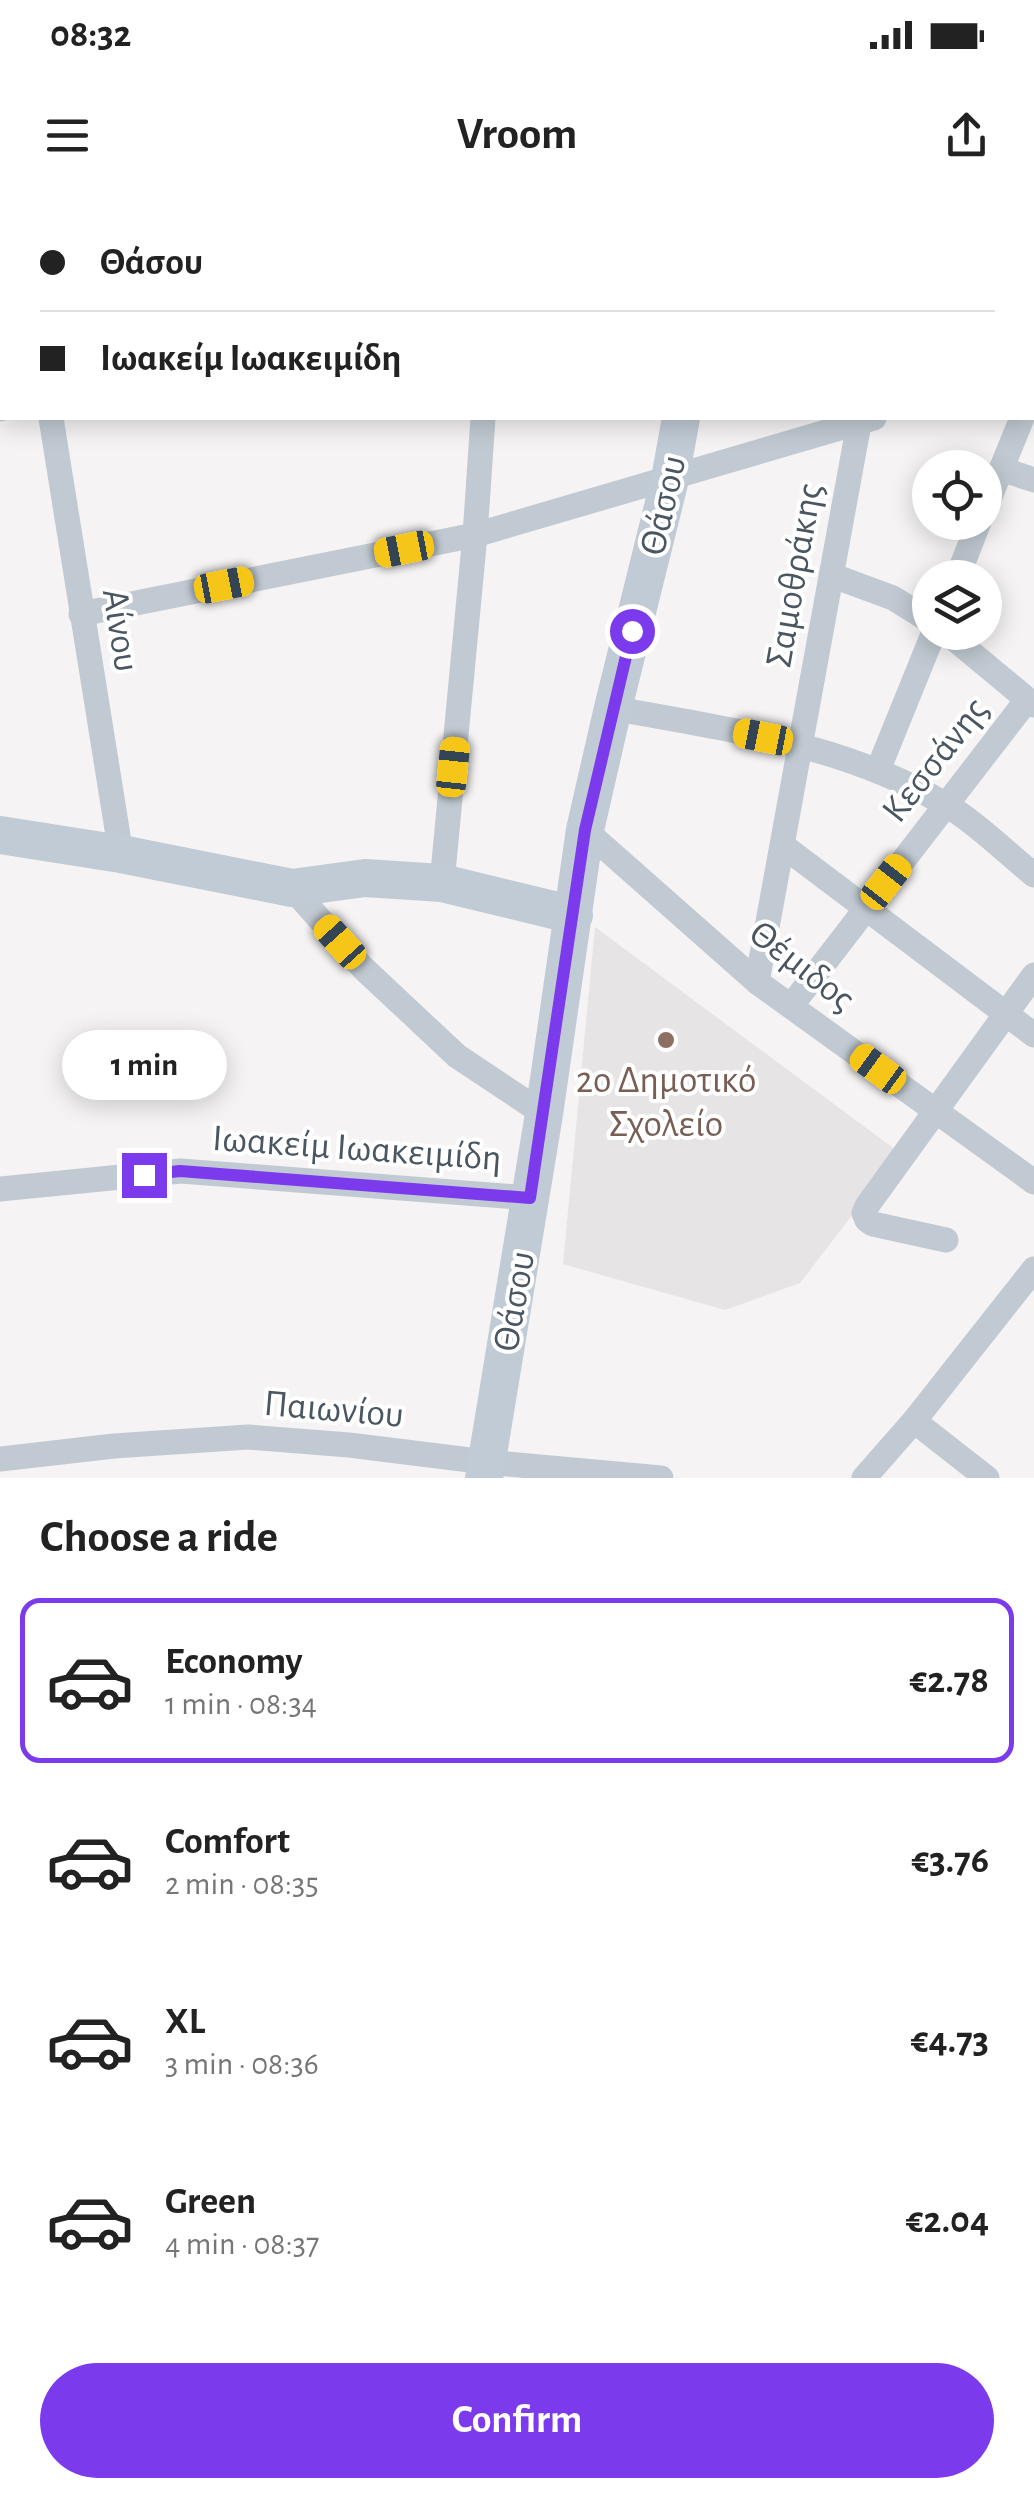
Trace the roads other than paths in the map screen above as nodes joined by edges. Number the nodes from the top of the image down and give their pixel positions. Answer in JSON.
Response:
{"nodes":[{"id":1,"x":50,"y":420,"type":"edge"},
{"id":2,"x":484,"y":420,"type":"edge"},
{"id":3,"x":681,"y":420,"type":"edge"},
{"id":4,"x":861,"y":420,"type":"edge"},
{"id":5,"x":864,"y":420,"type":"edge"},
{"id":6,"x":1021,"y":420,"type":"edge"},
{"id":7,"x":1002,"y":467,"type":"edge"},
{"id":8,"x":1002,"y":469,"type":"edge"},
{"id":9,"x":670,"y":479,"type":"junction"},
{"id":10,"x":1034,"y":480,"type":"edge"},
{"id":11,"x":476,"y":535,"type":"junction"},
{"id":12,"x":831,"y":575,"type":"junction"},
{"id":13,"x":912,"y":610,"type":"edge"},
{"id":14,"x":81,"y":614,"type":"junction"},
{"id":15,"x":927,"y":650,"type":"edge"},
{"id":16,"x":968,"y":650,"type":"edge"},
{"id":17,"x":1030,"y":702,"type":"edge"},
{"id":18,"x":613,"y":708,"type":"junction"},
{"id":19,"x":800,"y":744,"type":"junction"},
{"id":20,"x":878,"y":770,"type":"junction"},
{"id":21,"x":946,"y":804,"type":"junction"},
{"id":22,"x":585,"y":830,"type":"junction"},
{"id":23,"x":0,"y":835,"type":"edge"},
{"id":24,"x":782,"y":845,"type":"junction"},
{"id":25,"x":121,"y":854,"type":"junction"},
{"id":26,"x":1034,"y":875,"type":"edge"},
{"id":27,"x":442,"y":883,"type":"junction"},
{"id":28,"x":292,"y":888,"type":"junction"},
{"id":29,"x":866,"y":908,"type":"junction"},
{"id":30,"x":574,"y":914,"type":"junction"},
{"id":31,"x":1034,"y":975,"type":"edge"},
{"id":32,"x":757,"y":982,"type":"junction"},
{"id":33,"x":792,"y":1006,"type":"junction"},
{"id":34,"x":1005,"y":1013,"type":"junction"},
{"id":35,"x":1034,"y":1035,"type":"edge"},
{"id":36,"x":936,"y":1111,"type":"junction"},
{"id":37,"x":544,"y":1114,"type":"junction"},
{"id":38,"x":1034,"y":1182,"type":"edge"},
{"id":39,"x":0,"y":1189,"type":"edge"},
{"id":40,"x":530,"y":1198,"type":"junction"},
{"id":41,"x":946,"y":1240,"type":"dead end"},
{"id":42,"x":1034,"y":1269,"type":"edge"},
{"id":43,"x":914,"y":1421,"type":"junction"},
{"id":44,"x":0,"y":1458,"type":"edge"},
{"id":45,"x":485,"y":1470,"type":"edge"},
{"id":46,"x":661,"y":1478,"type":"edge"},
{"id":47,"x":864,"y":1478,"type":"edge"},
{"id":48,"x":987,"y":1478,"type":"edge"}],
"edges":[{"from":1,"to":14,"type":"street","name":"Αίνου"},
{"from":2,"to":11,"type":"street"},
{"from":3,"to":9,"type":"street","name":"Θάσου"},
{"from":4,"to":9,"type":"street"},
{"from":5,"to":12,"type":"street","name":"Σαμοθράκης"},
{"from":6,"to":7,"type":"street"},
{"from":8,"to":10,"type":"street"},
{"from":9,"to":11,"type":"street"},
{"from":9,"to":18,"type":"street","name":"Θάσου"},
{"from":11,"to":14,"type":"street"},
{"from":11,"to":27,"type":"street"},
{"from":12,"to":13,"type":"street"},
{"from":12,"to":19,"type":"street","name":"Σαμοθράκης"},
{"from":14,"to":25,"type":"street","name":"Αίνου"},
{"from":15,"to":20,"type":"street"},
{"from":16,"to":17,"type":"street"},
{"from":17,"to":21,"type":"street","name":"Κεσσάνης"},
{"from":18,"to":19,"type":"street"},
{"from":18,"to":22,"type":"street","name":"Θάσου"},
{"from":19,"to":20,"type":"street"},
{"from":19,"to":24,"type":"street","name":"Σαμοθράκης"},
{"from":20,"to":21,"type":"street"},
{"from":21,"to":26,"type":"street"},
{"from":21,"to":29,"type":"street","name":"Κεσσάνης"},
{"from":22,"to":30,"type":"street","name":"Θάσου"},
{"from":22,"to":32,"type":"street","name":"Θέμιδος"},
{"from":23,"to":25,"type":"street"},
{"from":24,"to":29,"type":"street"},
{"from":24,"to":32,"type":"street","name":"Σαμοθράκης"},
{"from":25,"to":28,"type":"street"},
{"from":27,"to":28,"type":"street"},
{"from":27,"to":30,"type":"street"},
{"from":28,"to":37,"type":"street"},
{"from":29,"to":33,"type":"street","name":"Κεσσάνης"},
{"from":29,"to":34,"type":"street"},
{"from":30,"to":37,"type":"street","name":"Θάσου"},
{"from":31,"to":34,"type":"street"},
{"from":32,"to":33,"type":"street","name":"Θέμιδος"},
{"from":33,"to":36,"type":"street","name":"Θέμιδος"},
{"from":34,"to":35,"type":"street"},
{"from":34,"to":36,"type":"street"},
{"from":36,"to":38,"type":"street","name":"Θέμιδος"},
{"from":36,"to":41,"type":"street"},
{"from":37,"to":40,"type":"street","name":"Θάσου"},
{"from":39,"to":40,"type":"street","name":"Ιωακείμ Ιωακειμίδη"},
{"from":40,"to":45,"type":"street","name":"Θάσου"},
{"from":42,"to":43,"type":"street"},
{"from":43,"to":47,"type":"street"},
{"from":43,"to":48,"type":"street"},
{"from":44,"to":45,"type":"street","name":"Παιωνίου"},
{"from":45,"to":46,"type":"street","name":"Παιωνίου"}]}
